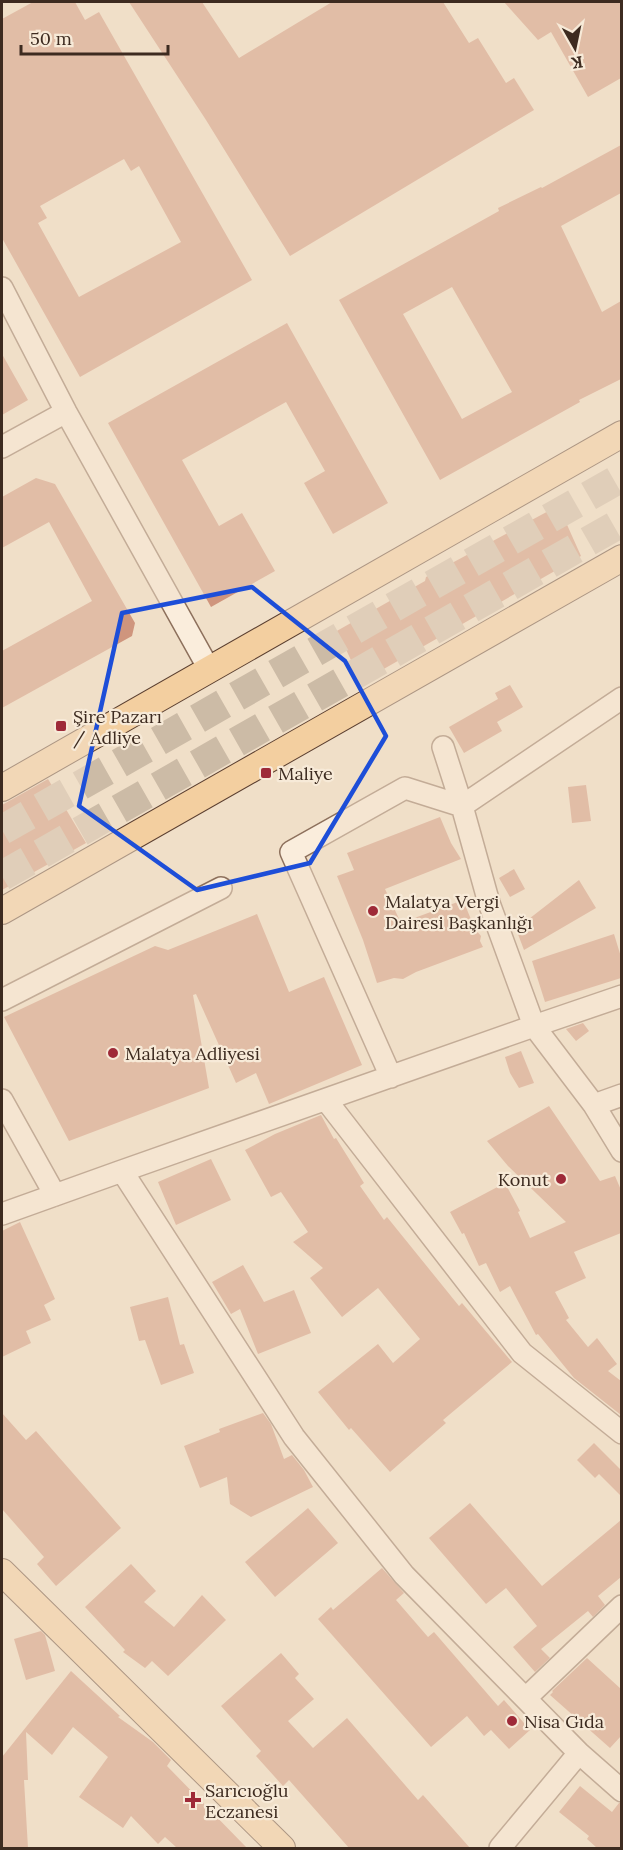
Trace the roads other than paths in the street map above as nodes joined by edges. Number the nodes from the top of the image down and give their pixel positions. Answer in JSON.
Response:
{"nodes":[{"id":1,"x":2,"y":288,"type":"edge"},
{"id":2,"x":66,"y":412,"type":"junction"},
{"id":3,"x":621,"y":434,"type":"edge"},
{"id":4,"x":2,"y":447,"type":"edge"},
{"id":5,"x":621,"y":558,"type":"edge"},
{"id":6,"x":209,"y":669,"type":"junction"},
{"id":7,"x":621,"y":698,"type":"edge"},
{"id":8,"x":443,"y":747,"type":"dead end"},
{"id":9,"x":2,"y":788,"type":"edge"},
{"id":10,"x":462,"y":806,"type":"junction"},
{"id":11,"x":221,"y":888,"type":"dead end"},
{"id":12,"x":2,"y":910,"type":"edge"},
{"id":13,"x":621,"y":996,"type":"edge"},
{"id":14,"x":2,"y":1000,"type":"edge"},
{"id":15,"x":534,"y":1026,"type":"junction"},
{"id":16,"x":391,"y":1077,"type":"junction"},
{"id":17,"x":621,"y":1095,"type":"edge"},
{"id":18,"x":2,"y":1100,"type":"edge"},
{"id":19,"x":326,"y":1100,"type":"junction"},
{"id":20,"x":594,"y":1105,"type":"junction"},
{"id":21,"x":621,"y":1151,"type":"edge"},
{"id":22,"x":122,"y":1171,"type":"junction"},
{"id":23,"x":56,"y":1195,"type":"junction"},
{"id":24,"x":2,"y":1214,"type":"edge"},
{"id":25,"x":621,"y":1433,"type":"edge"},
{"id":26,"x":2,"y":1572,"type":"edge"},
{"id":27,"x":621,"y":1606,"type":"edge"},
{"id":28,"x":526,"y":1698,"type":"junction"},
{"id":29,"x":579,"y":1753,"type":"junction"},
{"id":30,"x":621,"y":1791,"type":"edge"},
{"id":31,"x":282,"y":1848,"type":"edge"},
{"id":32,"x":500,"y":1848,"type":"edge"}],
"edges":[{"from":1,"to":2,"type":"street"},
{"from":2,"to":4,"type":"street"},
{"from":2,"to":6,"type":"street"},
{"from":3,"to":6,"type":"main road"},
{"from":5,"to":12,"type":"main road"},
{"from":6,"to":9,"type":"main road"},
{"from":7,"to":10,"type":"street"},
{"from":8,"to":10,"type":"street"},
{"from":10,"to":15,"type":"street"},
{"from":10,"to":16,"type":"street"},
{"from":11,"to":14,"type":"street"},
{"from":13,"to":15,"type":"street"},
{"from":15,"to":16,"type":"street"},
{"from":15,"to":20,"type":"street"},
{"from":16,"to":19,"type":"street"},
{"from":17,"to":20,"type":"street"},
{"from":18,"to":23,"type":"street"},
{"from":19,"to":22,"type":"street"},
{"from":19,"to":25,"type":"street"},
{"from":20,"to":21,"type":"street"},
{"from":22,"to":23,"type":"street"},
{"from":22,"to":28,"type":"street"},
{"from":23,"to":24,"type":"street"},
{"from":26,"to":31,"type":"main road"},
{"from":27,"to":28,"type":"street"},
{"from":28,"to":29,"type":"street"},
{"from":29,"to":30,"type":"street"},
{"from":29,"to":32,"type":"street"}]}
